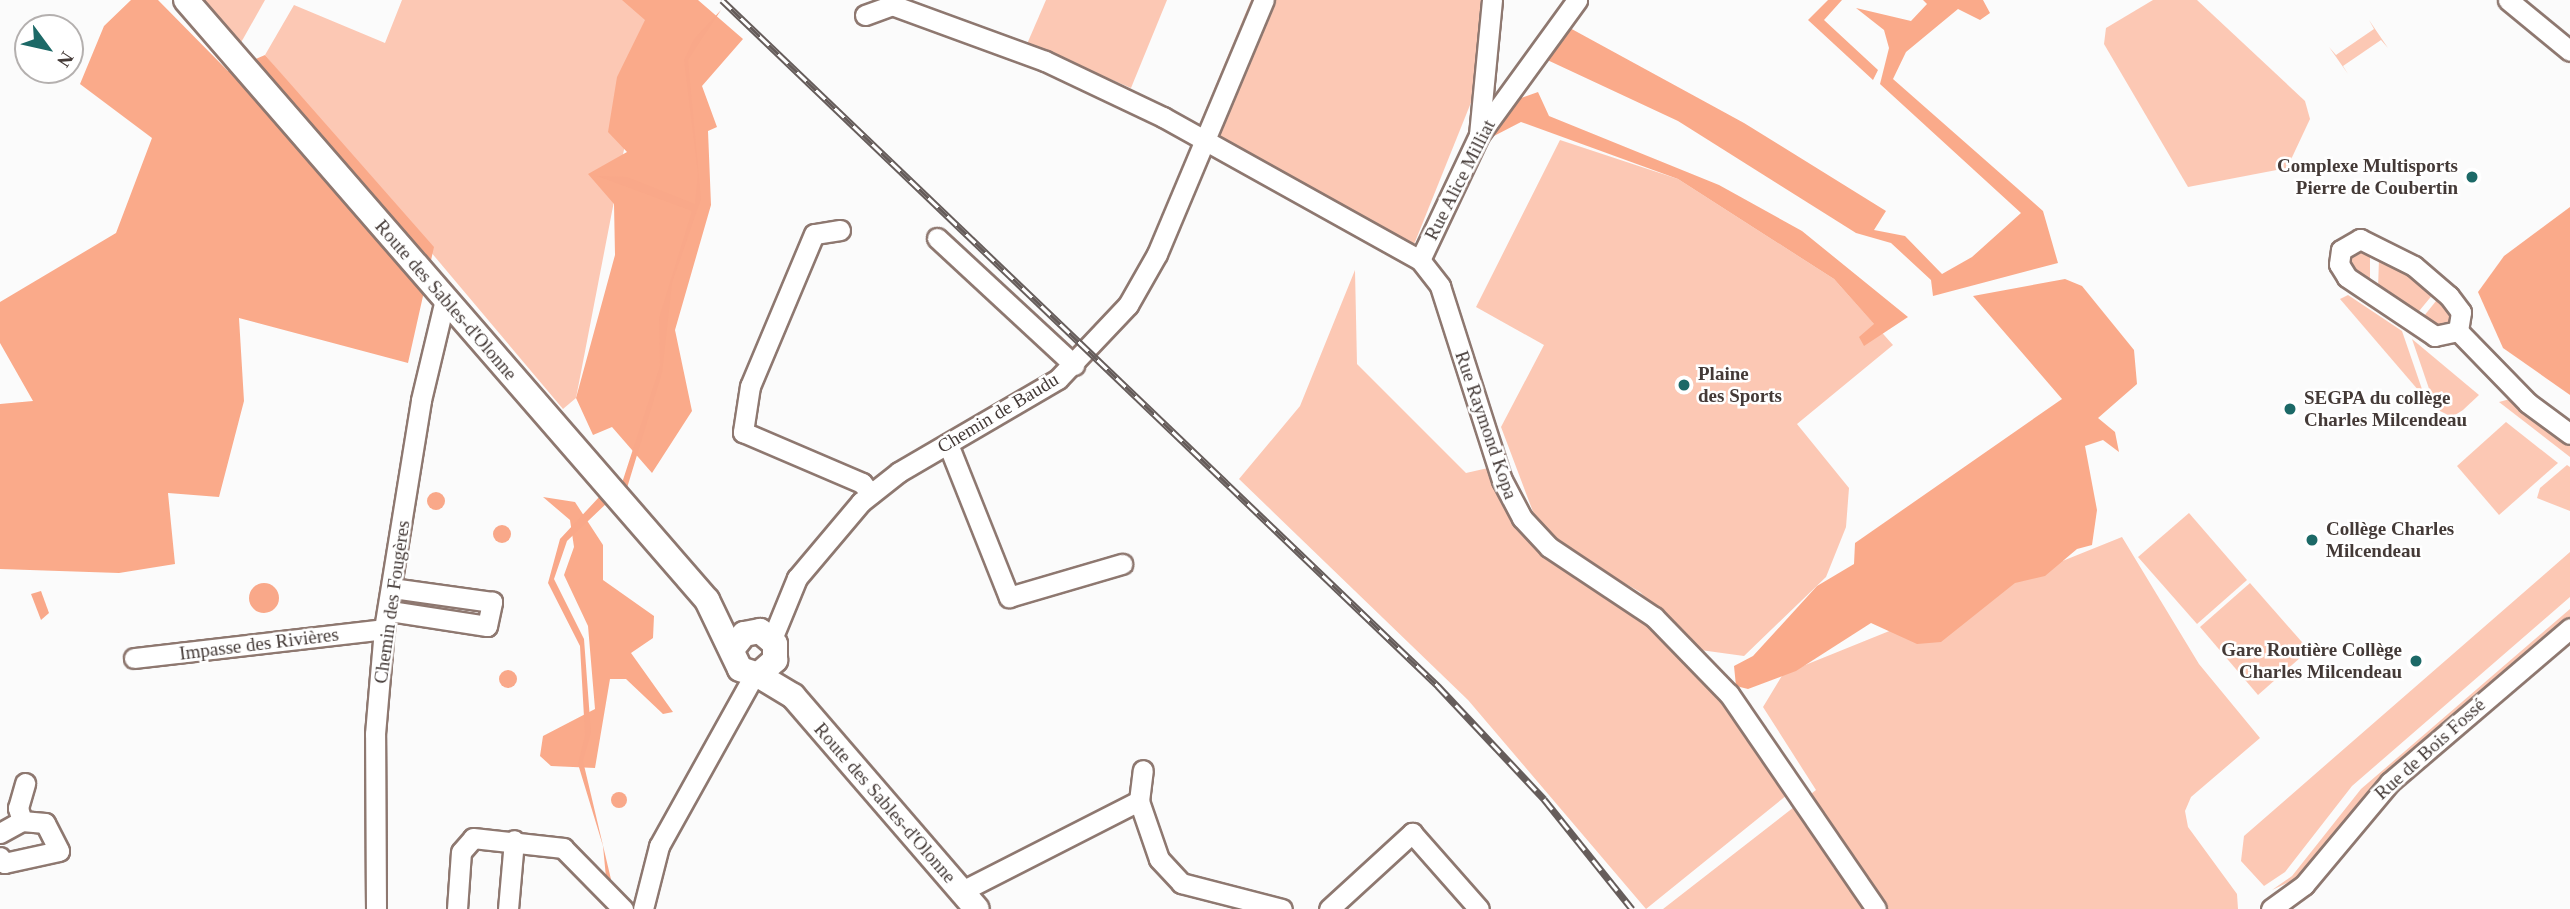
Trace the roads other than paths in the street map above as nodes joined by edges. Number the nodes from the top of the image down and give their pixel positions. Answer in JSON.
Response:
{"nodes":[{"id":1,"x":187,"y":0,"type":"edge"},
{"id":2,"x":1264,"y":0,"type":"edge"},
{"id":3,"x":1492,"y":0,"type":"edge"},
{"id":4,"x":1577,"y":0,"type":"edge"},
{"id":5,"x":2508,"y":0,"type":"edge"},
{"id":6,"x":865,"y":15,"type":"dead end"},
{"id":7,"x":2570,"y":51,"type":"edge"},
{"id":8,"x":1479,"y":135,"type":"junction"},
{"id":9,"x":1204,"y":144,"type":"junction"},
{"id":10,"x":840,"y":230,"type":"dead end"},
{"id":11,"x":937,"y":238,"type":"dead end"},
{"id":12,"x":1420,"y":260,"type":"junction"},
{"id":13,"x":445,"y":299,"type":"junction"},
{"id":14,"x":2458,"y":331,"type":"junction"},
{"id":15,"x":1073,"y":365,"type":"junction"},
{"id":16,"x":2570,"y":434,"type":"edge"},
{"id":17,"x":948,"y":444,"type":"junction"},
{"id":18,"x":871,"y":494,"type":"junction"},
{"id":19,"x":1122,"y":564,"type":"dead end"},
{"id":20,"x":393,"y":588,"type":"junction"},
{"id":21,"x":387,"y":620,"type":"junction"},
{"id":22,"x":2570,"y":628,"type":"edge"},
{"id":23,"x":754,"y":653,"type":"junction"},
{"id":24,"x":134,"y":658,"type":"dead end"},
{"id":25,"x":1143,"y":770,"type":"dead end"},
{"id":26,"x":25,"y":783,"type":"dead end"},
{"id":27,"x":1139,"y":801,"type":"junction"},
{"id":28,"x":23,"y":821,"type":"junction"},
{"id":29,"x":0,"y":834,"type":"edge"},
{"id":30,"x":514,"y":840,"type":"junction"},
{"id":31,"x":0,"y":857,"type":"edge"},
{"id":32,"x":970,"y":900,"type":"edge"},
{"id":33,"x":376,"y":909,"type":"edge"},
{"id":34,"x":457,"y":909,"type":"edge"},
{"id":35,"x":508,"y":909,"type":"edge"},
{"id":36,"x":623,"y":909,"type":"edge"},
{"id":37,"x":643,"y":909,"type":"edge"},
{"id":38,"x":1282,"y":909,"type":"edge"},
{"id":39,"x":1329,"y":909,"type":"edge"},
{"id":40,"x":1479,"y":909,"type":"edge"},
{"id":41,"x":1876,"y":909,"type":"edge"},
{"id":42,"x":2271,"y":909,"type":"edge"}],
"edges":[{"from":1,"to":13,"type":"main road","name":"Route des Sables-d'Olonne"},
{"from":2,"to":9,"type":"street","name":"Chemin de Baudu"},
{"from":3,"to":8,"type":"street"},
{"from":4,"to":8,"type":"street","name":"Rue Alice Milliat"},
{"from":5,"to":7,"type":"street"},
{"from":6,"to":9,"type":"street","name":"Rue Raymond Kopa"},
{"from":8,"to":12,"type":"street","name":"Rue Alice Milliat"},
{"from":9,"to":12,"type":"street","name":"Rue Raymond Kopa"},
{"from":9,"to":15,"type":"street","name":"Chemin de Baudu"},
{"from":10,"to":18,"type":"street"},
{"from":11,"to":15,"type":"street"},
{"from":12,"to":41,"type":"street","name":"Rue Raymond Kopa"},
{"from":13,"to":20,"type":"street","name":"Chemin des Fougères"},
{"from":13,"to":23,"type":"main road","name":"Route des Sables-d'Olonne"},
{"from":14,"to":14,"type":"street"},
{"from":14,"to":16,"type":"street"},
{"from":15,"to":17,"type":"street","name":"Chemin de Baudu"},
{"from":17,"to":18,"type":"street","name":"Chemin de Baudu"},
{"from":17,"to":19,"type":"street"},
{"from":18,"to":23,"type":"street","name":"Chemin de Baudu"},
{"from":20,"to":21,"type":"street","name":"Chemin des Fougères"},
{"from":20,"to":21,"type":"street","name":"Impasse des Rivières"},
{"from":21,"to":24,"type":"street","name":"Impasse des Rivières"},
{"from":21,"to":33,"type":"street","name":"Chemin des Fougères"},
{"from":22,"to":42,"type":"street","name":"Rue de Bois Fossé"},
{"from":23,"to":32,"type":"main road","name":"Route des Sables-d'Olonne"},
{"from":23,"to":37,"type":"street","name":"Chemin de Baudu"},
{"from":25,"to":27,"type":"street"},
{"from":26,"to":28,"type":"street"},
{"from":27,"to":32,"type":"street"},
{"from":27,"to":38,"type":"street"},
{"from":28,"to":29,"type":"street"},
{"from":28,"to":31,"type":"street"},
{"from":30,"to":34,"type":"street"},
{"from":30,"to":35,"type":"street"},
{"from":30,"to":36,"type":"street"},
{"from":39,"to":40,"type":"street"}]}
